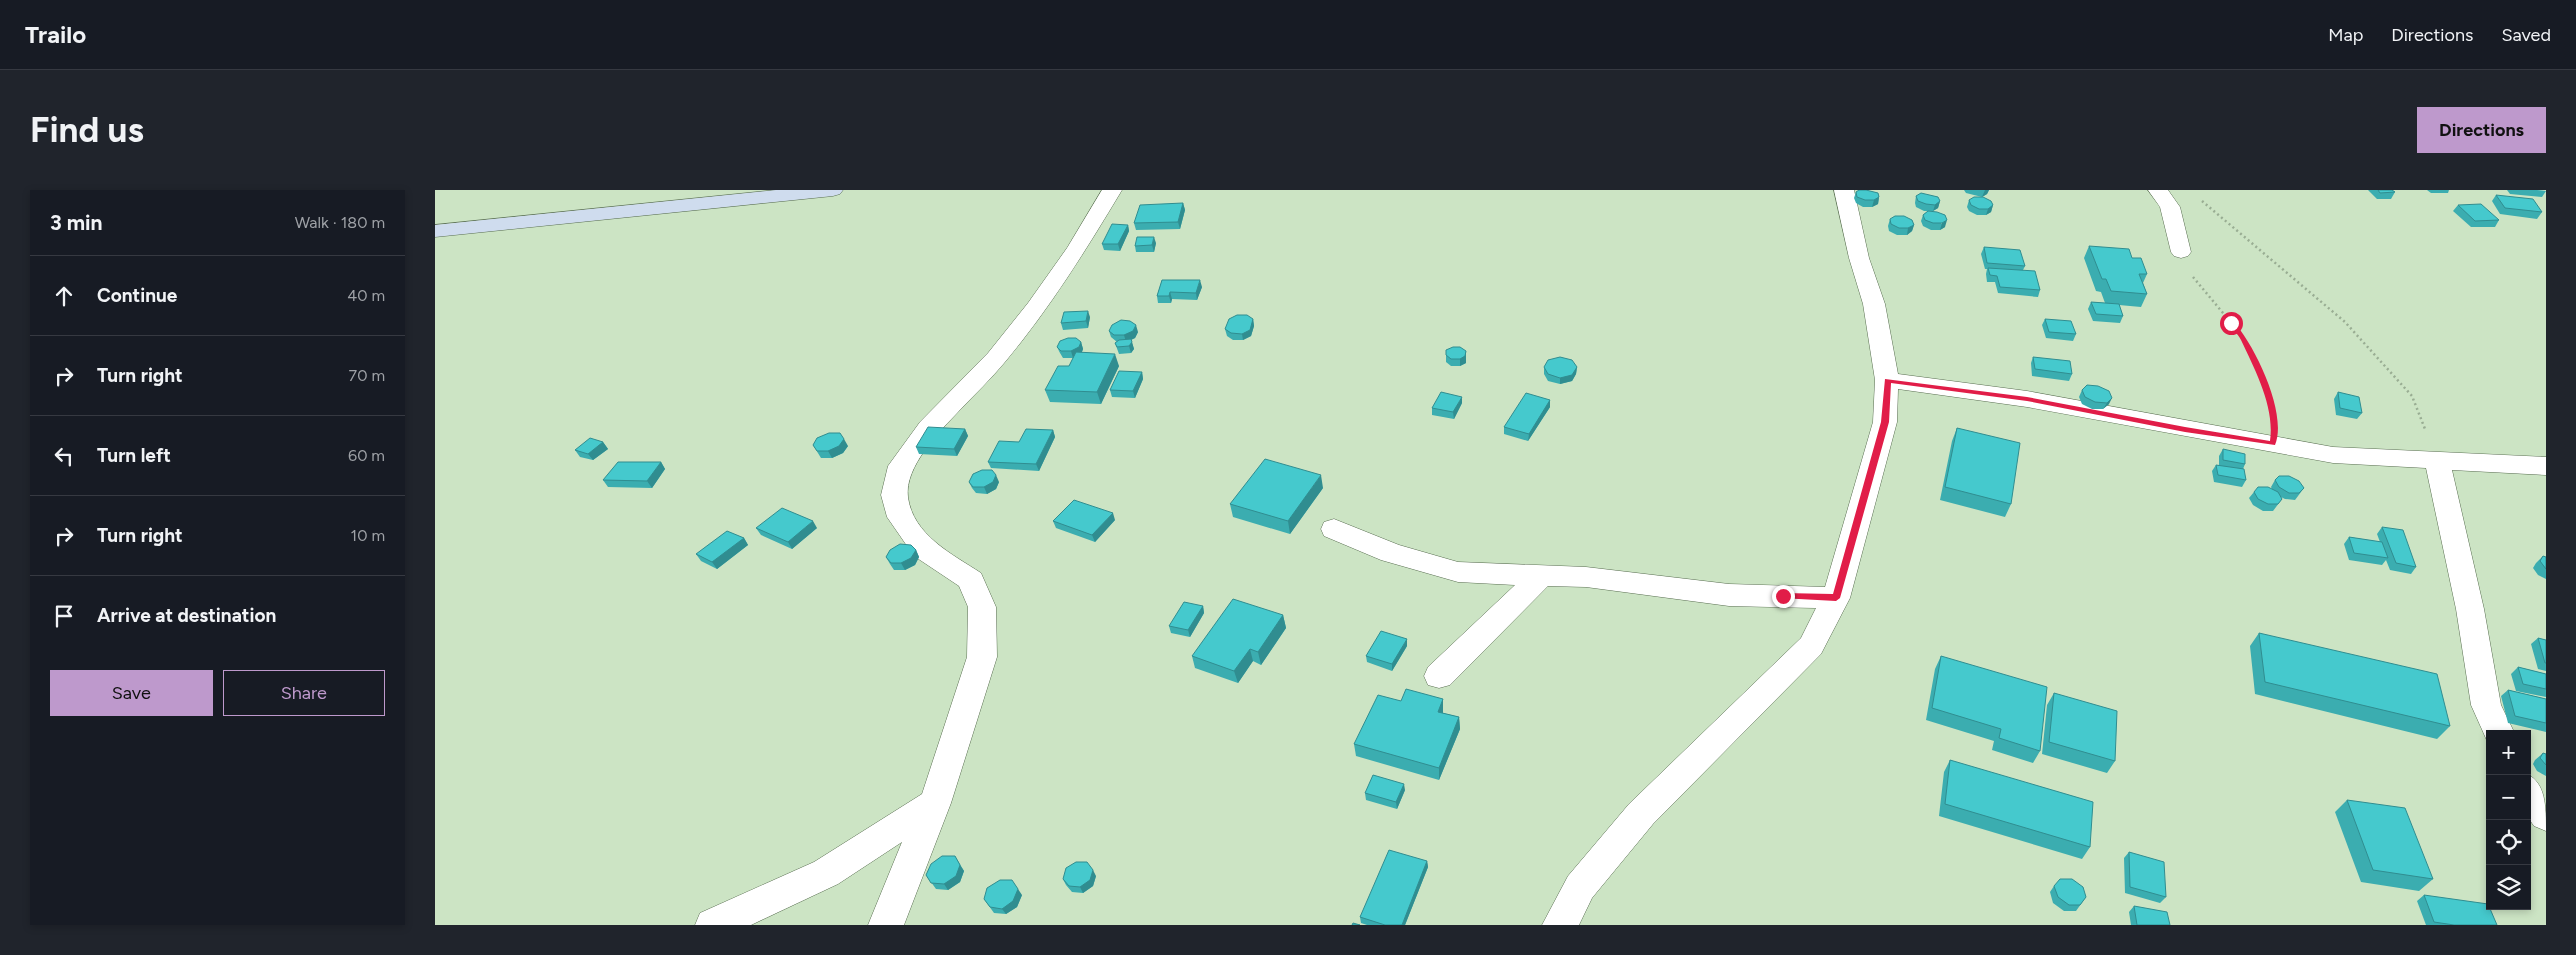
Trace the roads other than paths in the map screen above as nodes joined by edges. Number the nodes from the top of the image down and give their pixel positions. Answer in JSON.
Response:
{"nodes":[{"id":1,"x":833,"y":190,"type":"edge"},
{"id":2,"x":1112,"y":190,"type":"edge"},
{"id":3,"x":1844,"y":190,"type":"edge"},
{"id":4,"x":2158,"y":190,"type":"edge"},
{"id":5,"x":435,"y":231,"type":"edge"},
{"id":6,"x":2181,"y":252,"type":"road end"},
{"id":7,"x":1887,"y":380,"type":"junction"},
{"id":8,"x":2437,"y":460,"type":"junction"},
{"id":9,"x":2546,"y":466,"type":"edge"},
{"id":10,"x":1335,"y":529,"type":"dead end"},
{"id":11,"x":1541,"y":575,"type":"junction"},
{"id":12,"x":1836,"y":598,"type":"junction"},
{"id":13,"x":1439,"y":676,"type":"dead end"},
{"id":14,"x":2497,"y":730,"type":"edge"},
{"id":15,"x":2531,"y":794,"type":"edge"},
{"id":16,"x":935,"y":803,"type":"junction"},
{"id":17,"x":2546,"y":816,"type":"edge"},
{"id":18,"x":713,"y":925,"type":"edge"},
{"id":19,"x":886,"y":925,"type":"edge"},
{"id":20,"x":1560,"y":925,"type":"edge"}],
"edges":[{"from":1,"to":5,"type":"street"},
{"from":2,"to":16,"type":"street"},
{"from":3,"to":7,"type":"street"},
{"from":4,"to":6,"type":"street"},
{"from":7,"to":8,"type":"street"},
{"from":7,"to":12,"type":"street"},
{"from":8,"to":9,"type":"street"},
{"from":8,"to":14,"type":"street"},
{"from":10,"to":11,"type":"street"},
{"from":11,"to":12,"type":"street"},
{"from":11,"to":13,"type":"street"},
{"from":12,"to":20,"type":"street"},
{"from":15,"to":17,"type":"street"},
{"from":16,"to":18,"type":"street"},
{"from":16,"to":19,"type":"street"}]}
